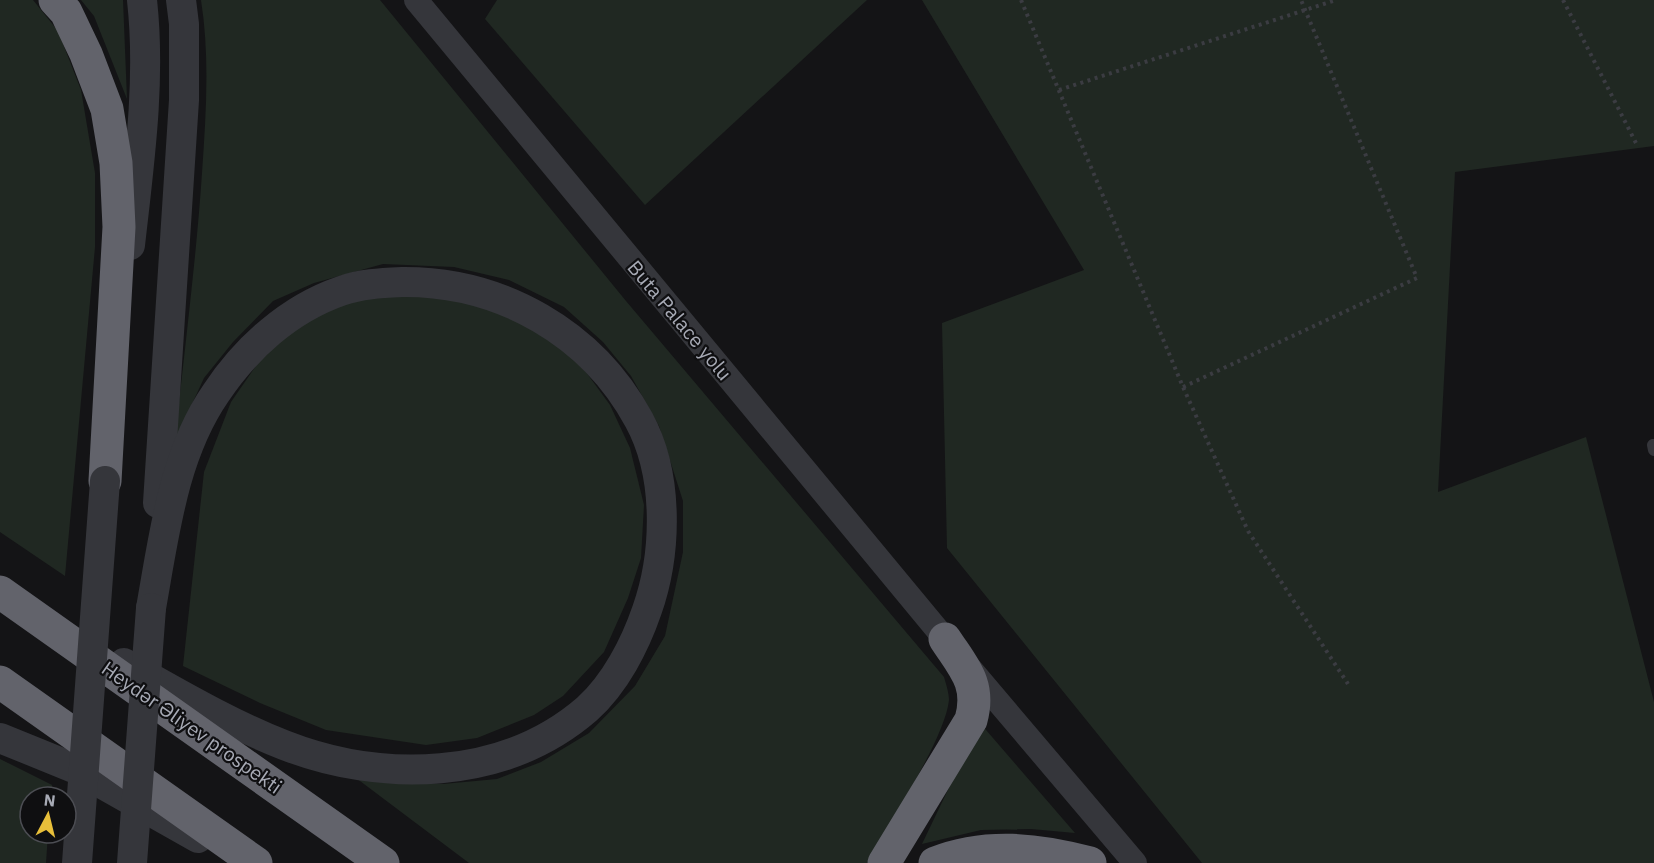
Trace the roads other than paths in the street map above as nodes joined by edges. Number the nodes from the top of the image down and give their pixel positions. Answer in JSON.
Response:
{"nodes":[{"id":1,"x":55,"y":0,"type":"edge"},
{"id":2,"x":142,"y":0,"type":"edge"},
{"id":3,"x":181,"y":0,"type":"edge"},
{"id":4,"x":416,"y":0,"type":"edge"},
{"id":5,"x":105,"y":481,"type":"junction"},
{"id":6,"x":11,"y":600,"type":"edge"},
{"id":7,"x":151,"y":608,"type":"junction"},
{"id":8,"x":945,"y":639,"type":"junction"},
{"id":9,"x":0,"y":682,"type":"edge"},
{"id":10,"x":0,"y":738,"type":"edge"},
{"id":11,"x":77,"y":863,"type":"edge"},
{"id":12,"x":132,"y":863,"type":"edge"},
{"id":13,"x":241,"y":863,"type":"edge"},
{"id":14,"x":256,"y":863,"type":"edge"},
{"id":15,"x":383,"y":863,"type":"edge"},
{"id":16,"x":884,"y":863,"type":"edge"},
{"id":17,"x":935,"y":863,"type":"edge"},
{"id":18,"x":1090,"y":863,"type":"edge"},
{"id":19,"x":1135,"y":863,"type":"edge"}],
"edges":[{"from":1,"to":5,"type":"highway"},
{"from":2,"to":5,"type":"street"},
{"from":3,"to":7,"type":"street"},
{"from":4,"to":8,"type":"street","name":"Buta Palace yolu"},
{"from":5,"to":11,"type":"street","bridge":true},
{"from":6,"to":7,"type":"street"},
{"from":6,"to":15,"type":"highway","name":"Heydər Əliyev prospekti"},
{"from":7,"to":12,"type":"street","bridge":true},
{"from":8,"to":16,"type":"highway"},
{"from":8,"to":19,"type":"street","name":"Buta Palace yolu"},
{"from":9,"to":14,"type":"highway"},
{"from":10,"to":13,"type":"street"},
{"from":17,"to":18,"type":"highway"}]}
